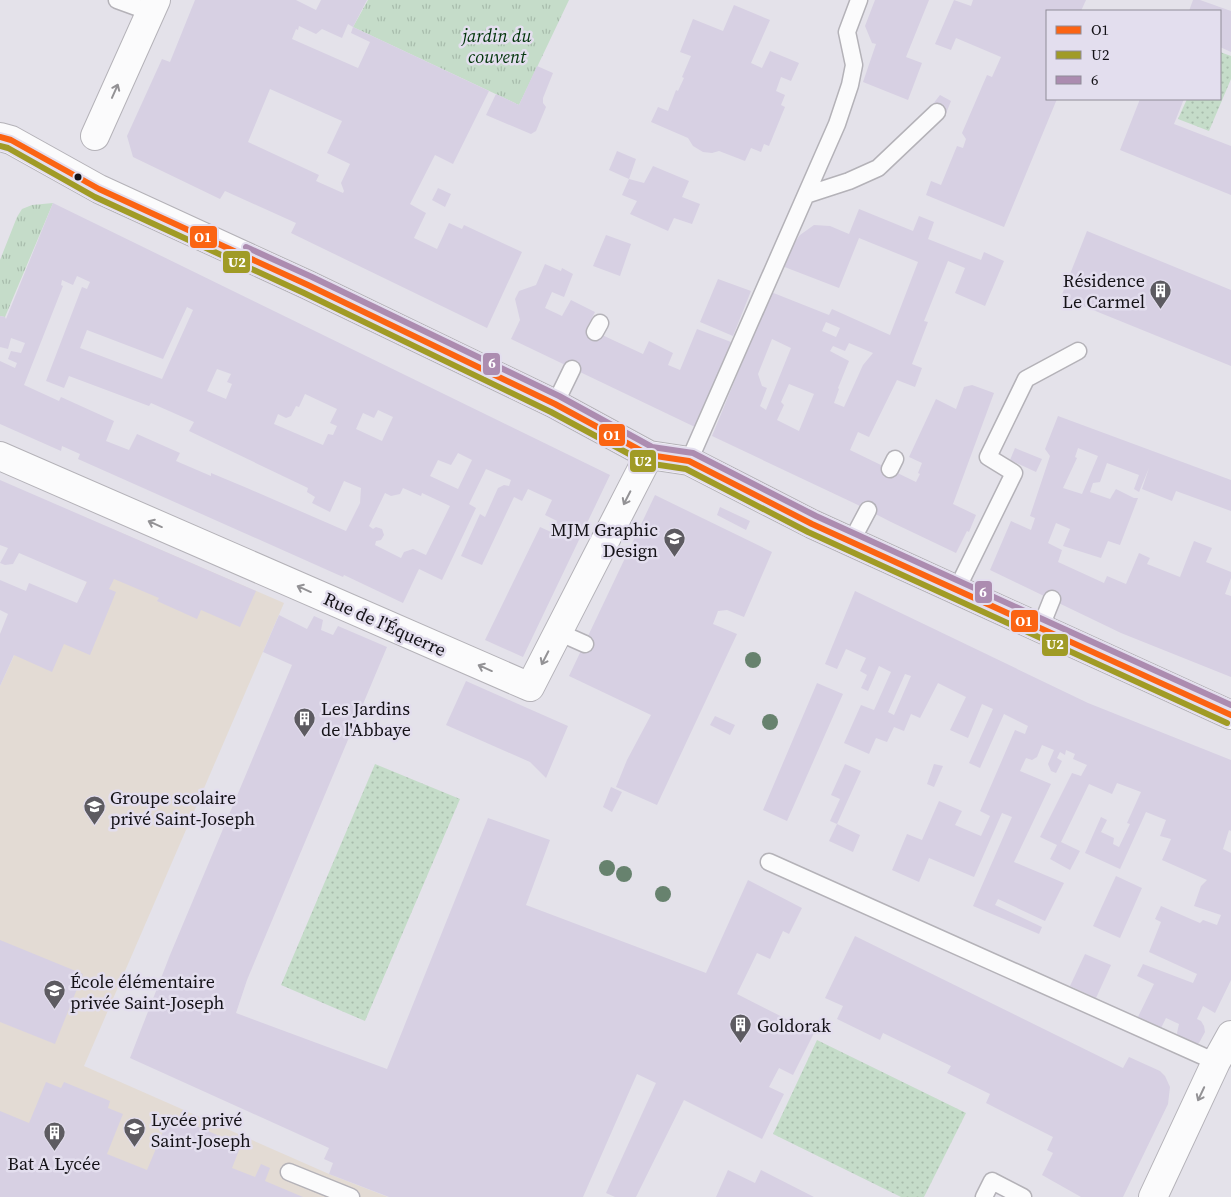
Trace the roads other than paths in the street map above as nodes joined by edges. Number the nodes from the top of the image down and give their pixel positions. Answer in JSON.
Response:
{"nodes":[{"id":1,"x":117,"y":0,"type":"edge"},
{"id":2,"x":860,"y":0,"type":"edge"},
{"id":3,"x":153,"y":6,"type":"edge"},
{"id":4,"x":937,"y":112,"type":"dead end"},
{"id":5,"x":95,"y":136,"type":"dead end"},
{"id":6,"x":0,"y":137,"type":"edge"},
{"id":7,"x":805,"y":186,"type":"junction"},
{"id":8,"x":1078,"y":351,"type":"dead end"},
{"id":9,"x":572,"y":369,"type":"dead end"},
{"id":10,"x":555,"y":404,"type":"junction"},
{"id":11,"x":649,"y":455,"type":"junction"},
{"id":12,"x":0,"y":456,"type":"edge"},
{"id":13,"x":689,"y":461,"type":"junction"},
{"id":14,"x":868,"y":510,"type":"dead end"},
{"id":15,"x":852,"y":542,"type":"junction"},
{"id":16,"x":956,"y":590,"type":"junction"},
{"id":17,"x":1052,"y":600,"type":"dead end"},
{"id":18,"x":1040,"y":628,"type":"junction"},
{"id":19,"x":558,"y":632,"type":"junction"},
{"id":20,"x":585,"y":644,"type":"dead end"},
{"id":21,"x":1231,"y":715,"type":"edge"},
{"id":22,"x":770,"y":862,"type":"dead end"},
{"id":23,"x":1231,"y":1035,"type":"edge"},
{"id":24,"x":1224,"y":1066,"type":"edge"},
{"id":25,"x":289,"y":1172,"type":"dead end"},
{"id":26,"x":351,"y":1197,"type":"edge"},
{"id":27,"x":984,"y":1197,"type":"edge"},
{"id":28,"x":1023,"y":1197,"type":"edge"},
{"id":29,"x":1152,"y":1197,"type":"edge"}],
"edges":[{"from":1,"to":3,"type":"lane"},
{"from":2,"to":7,"type":"lane"},
{"from":5,"to":3,"type":"street","one_way":true},
{"from":4,"to":7,"type":"lane"},
{"from":6,"to":10,"type":"street"},
{"from":7,"to":13,"type":"lane"},
{"from":8,"to":16,"type":"lane"},
{"from":9,"to":10,"type":"lane"},
{"from":10,"to":11,"type":"street"},
{"from":11,"to":13,"type":"street"},
{"from":11,"to":19,"type":"street","name":"Rue de l'Équerre","one_way":true},
{"from":19,"to":12,"type":"street","name":"Rue de l'Équerre","one_way":true},
{"from":13,"to":15,"type":"street"},
{"from":14,"to":15,"type":"lane"},
{"from":15,"to":16,"type":"street"},
{"from":16,"to":18,"type":"street"},
{"from":17,"to":18,"type":"lane"},
{"from":18,"to":21,"type":"street"},
{"from":19,"to":20,"type":"lane"},
{"from":22,"to":24,"type":"lane"},
{"from":23,"to":24,"type":"street"},
{"from":24,"to":29,"type":"street","one_way":true},
{"from":25,"to":26,"type":"lane"},
{"from":27,"to":28,"type":"lane"}]}
